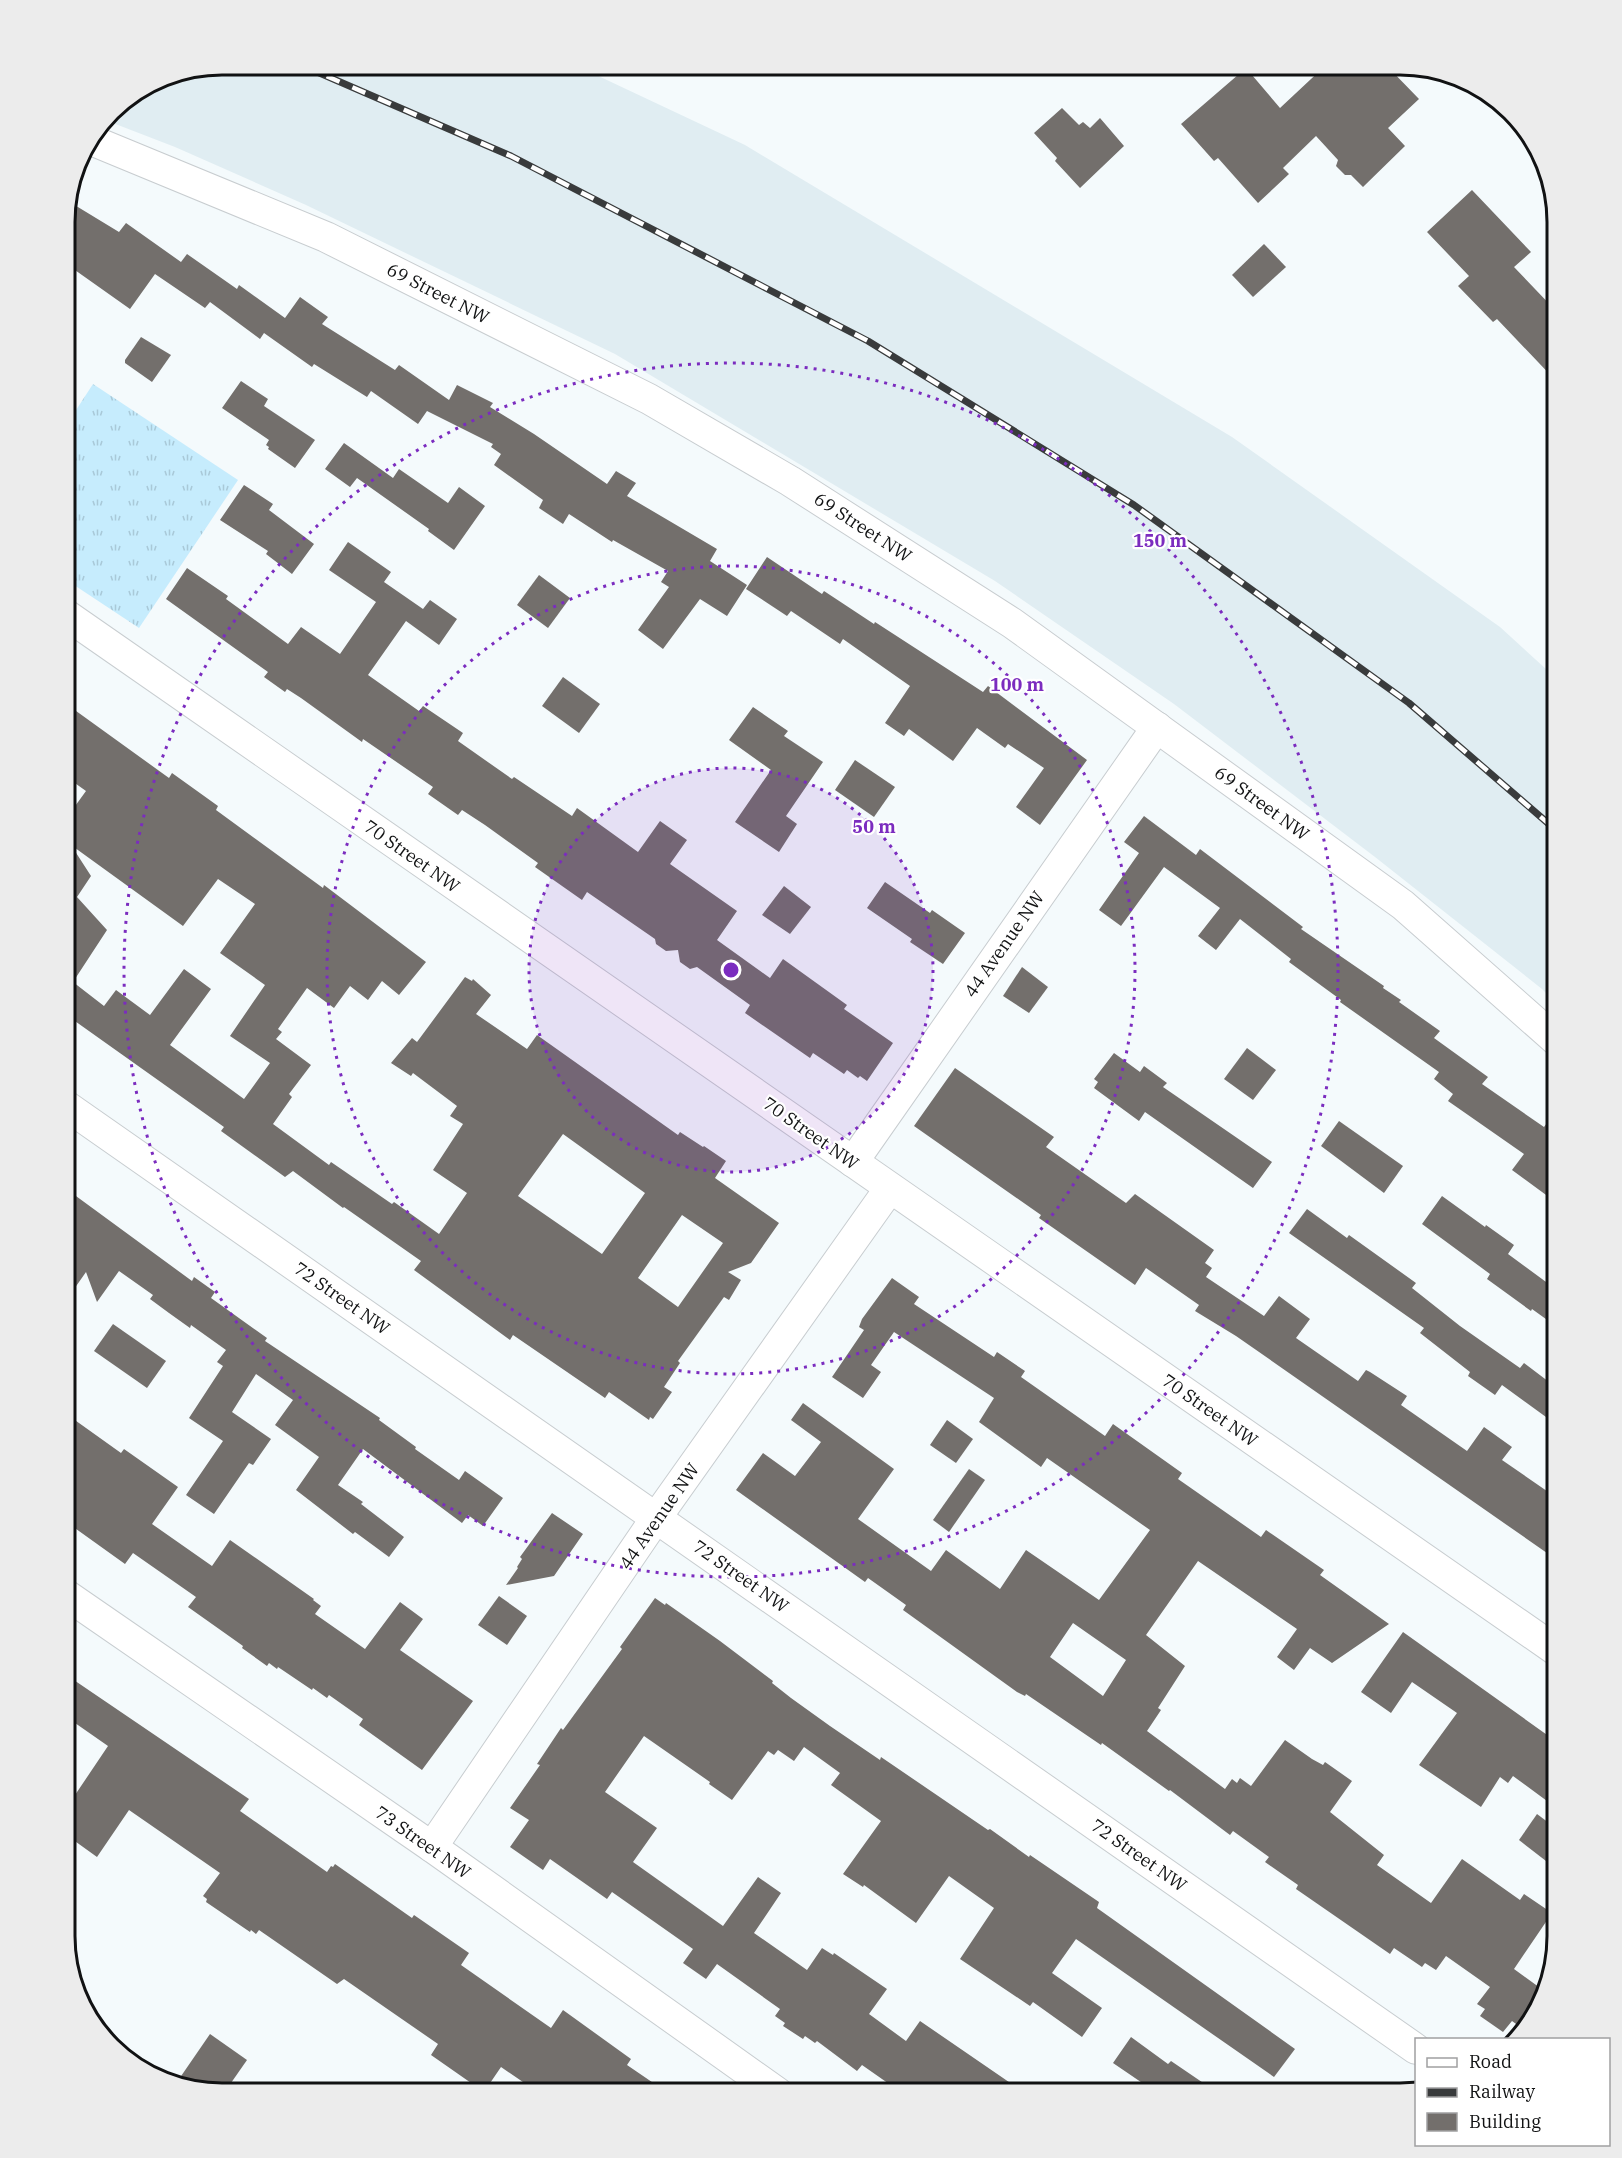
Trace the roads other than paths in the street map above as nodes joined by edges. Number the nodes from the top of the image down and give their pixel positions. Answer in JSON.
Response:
{"nodes":[{"id":1,"x":98,"y":143,"type":"edge"},
{"id":2,"x":75,"y":621,"type":"edge"},
{"id":3,"x":1156,"y":727,"type":"junction"},
{"id":4,"x":1547,"y":1032,"type":"edge"},
{"id":5,"x":75,"y":1112,"type":"edge"},
{"id":6,"x":853,"y":1162,"type":"junction"},
{"id":7,"x":890,"y":1188,"type":"junction"},
{"id":8,"x":657,"y":1518,"type":"junction"},
{"id":9,"x":75,"y":1602,"type":"edge"},
{"id":10,"x":1547,"y":1644,"type":"edge"},
{"id":11,"x":432,"y":1847,"type":"junction"},
{"id":12,"x":1415,"y":2048,"type":"edge"},
{"id":13,"x":763,"y":2083,"type":"edge"}],
"edges":[{"from":1,"to":3,"type":"street","name":"69 Street NW"},
{"from":2,"to":6,"type":"street","name":"70 Street NW"},
{"from":3,"to":4,"type":"street","name":"69 Street NW"},
{"from":3,"to":6,"type":"street","name":"44 Avenue NW"},
{"from":5,"to":8,"type":"street","name":"72 Street NW"},
{"from":6,"to":7,"type":"street","name":"70 Street NW"},
{"from":7,"to":8,"type":"street","name":"44 Avenue NW"},
{"from":7,"to":10,"type":"street","name":"70 Street NW"},
{"from":8,"to":11,"type":"street","name":"44 Avenue NW"},
{"from":8,"to":12,"type":"street","name":"72 Street NW"},
{"from":9,"to":11,"type":"street","name":"73 Street NW"},
{"from":11,"to":13,"type":"street","name":"73 Street NW"}]}
